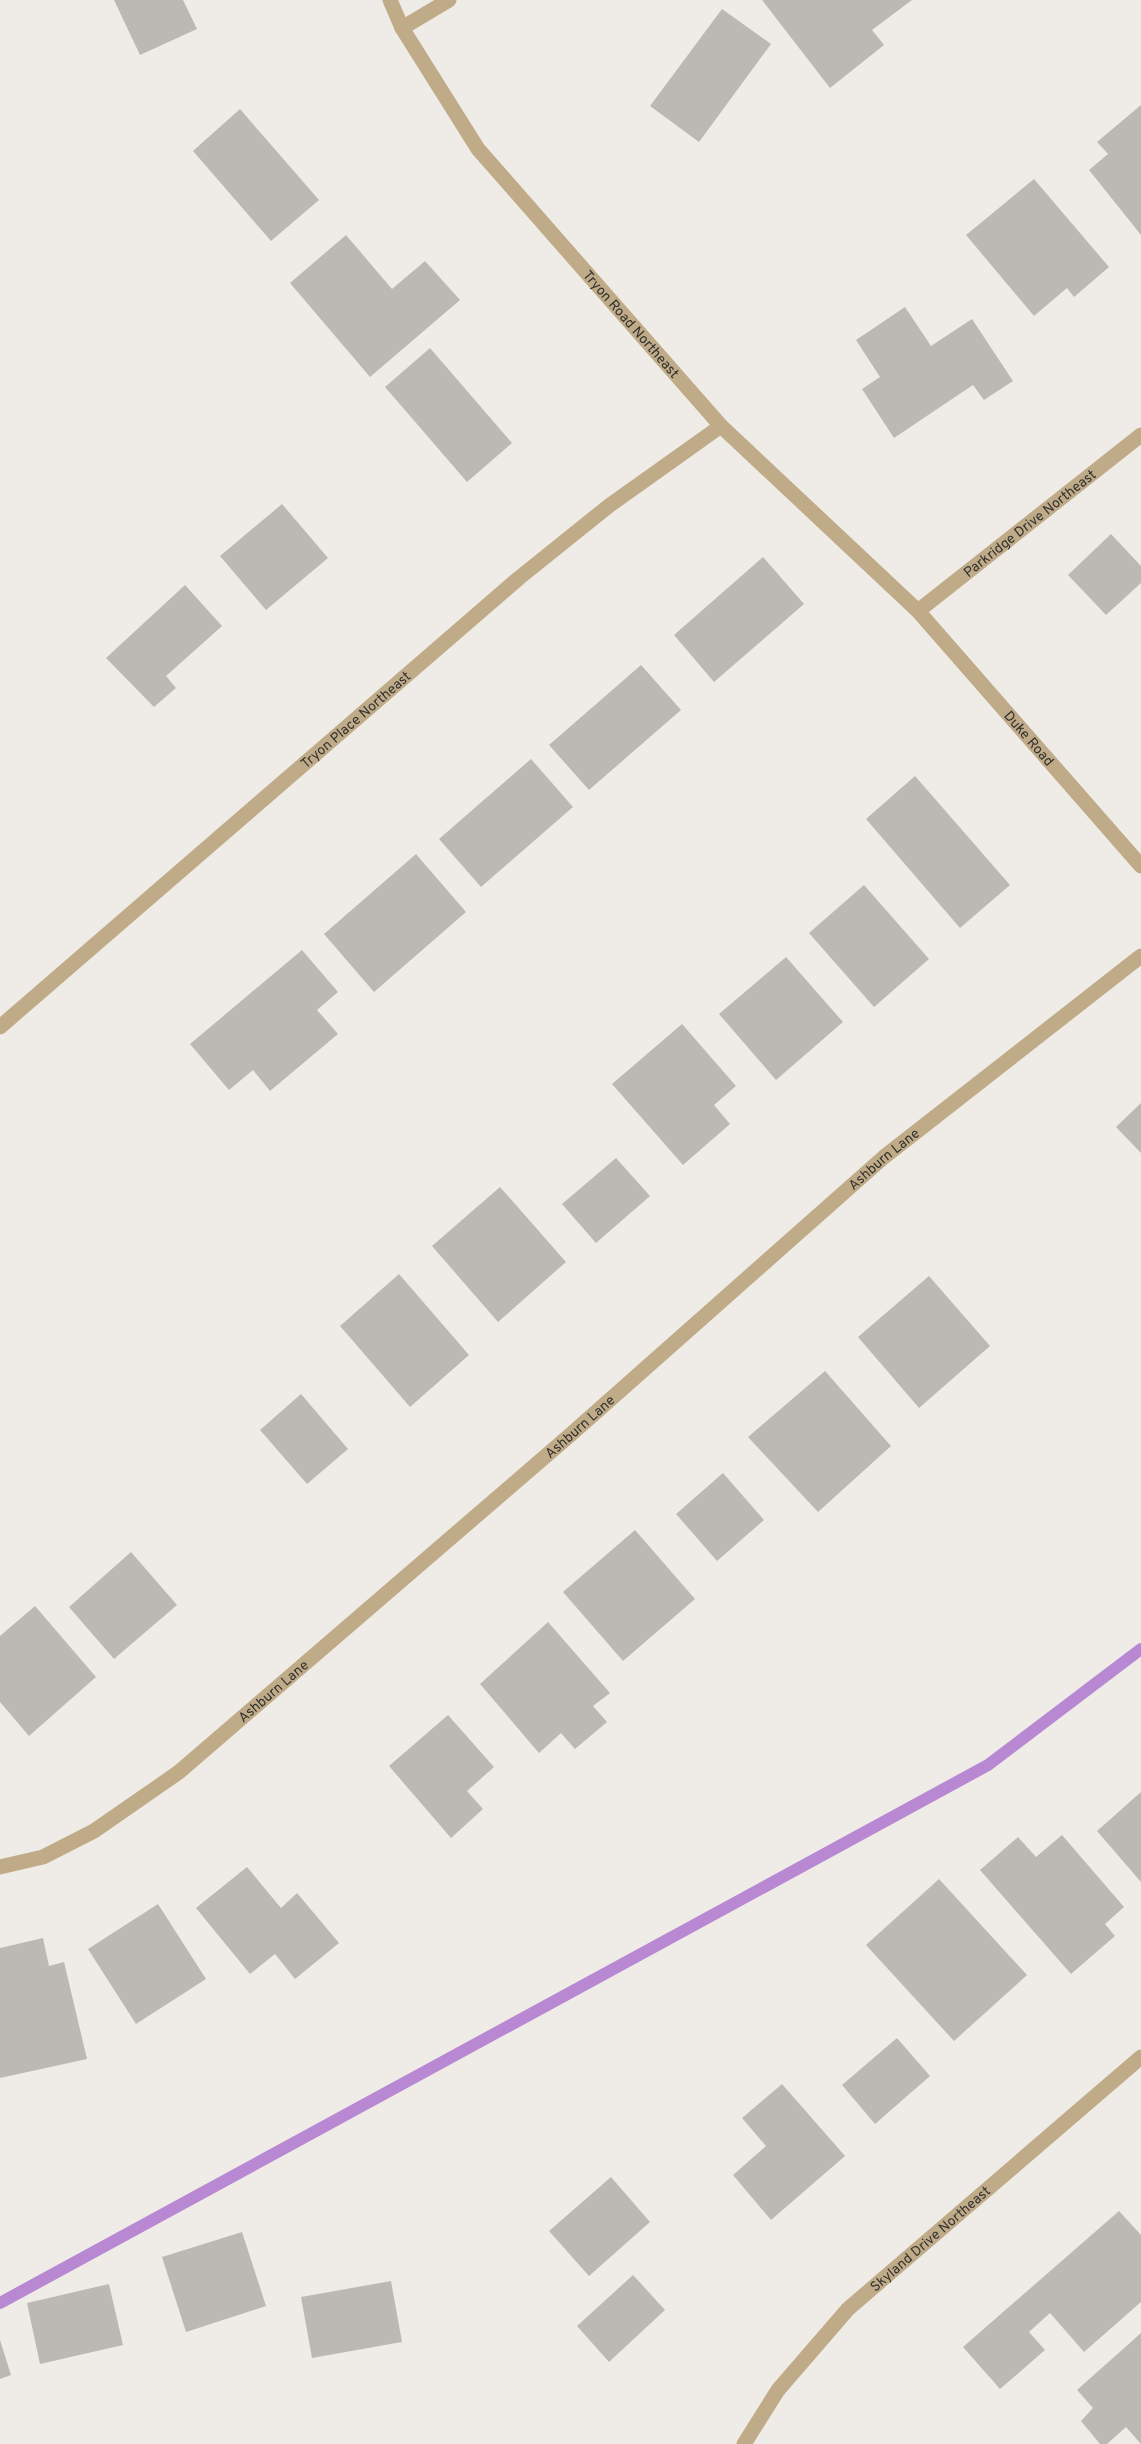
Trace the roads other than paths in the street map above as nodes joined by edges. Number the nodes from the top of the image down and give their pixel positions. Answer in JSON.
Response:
{"nodes":[{"id":1,"x":390,"y":0,"type":"edge"},
{"id":2,"x":449,"y":0,"type":"edge"},
{"id":3,"x":402,"y":28,"type":"junction"},
{"id":4,"x":721,"y":426,"type":"junction"},
{"id":5,"x":1141,"y":435,"type":"edge"},
{"id":6,"x":918,"y":611,"type":"junction"},
{"id":7,"x":1141,"y":866,"type":"edge"},
{"id":8,"x":1141,"y":956,"type":"edge"},
{"id":9,"x":0,"y":1027,"type":"edge"},
{"id":10,"x":0,"y":1867,"type":"edge"},
{"id":11,"x":1139,"y":2064,"type":"edge"},
{"id":12,"x":744,"y":2444,"type":"edge"}],
"edges":[{"from":1,"to":3,"type":"street","name":"Tryon Road Northeast"},
{"from":2,"to":3,"type":"street"},
{"from":3,"to":4,"type":"street","name":"Tryon Road Northeast"},
{"from":4,"to":6,"type":"street","name":"Tryon Road Northeast"},
{"from":4,"to":9,"type":"street","name":"Tryon Place Northeast"},
{"from":5,"to":6,"type":"street","name":"Parkridge Drive Northeast"},
{"from":6,"to":7,"type":"street","name":"Duke Road"},
{"from":8,"to":10,"type":"street","name":"Ashburn Lane"},
{"from":11,"to":12,"type":"street","name":"Skyland Drive Northeast"}]}
